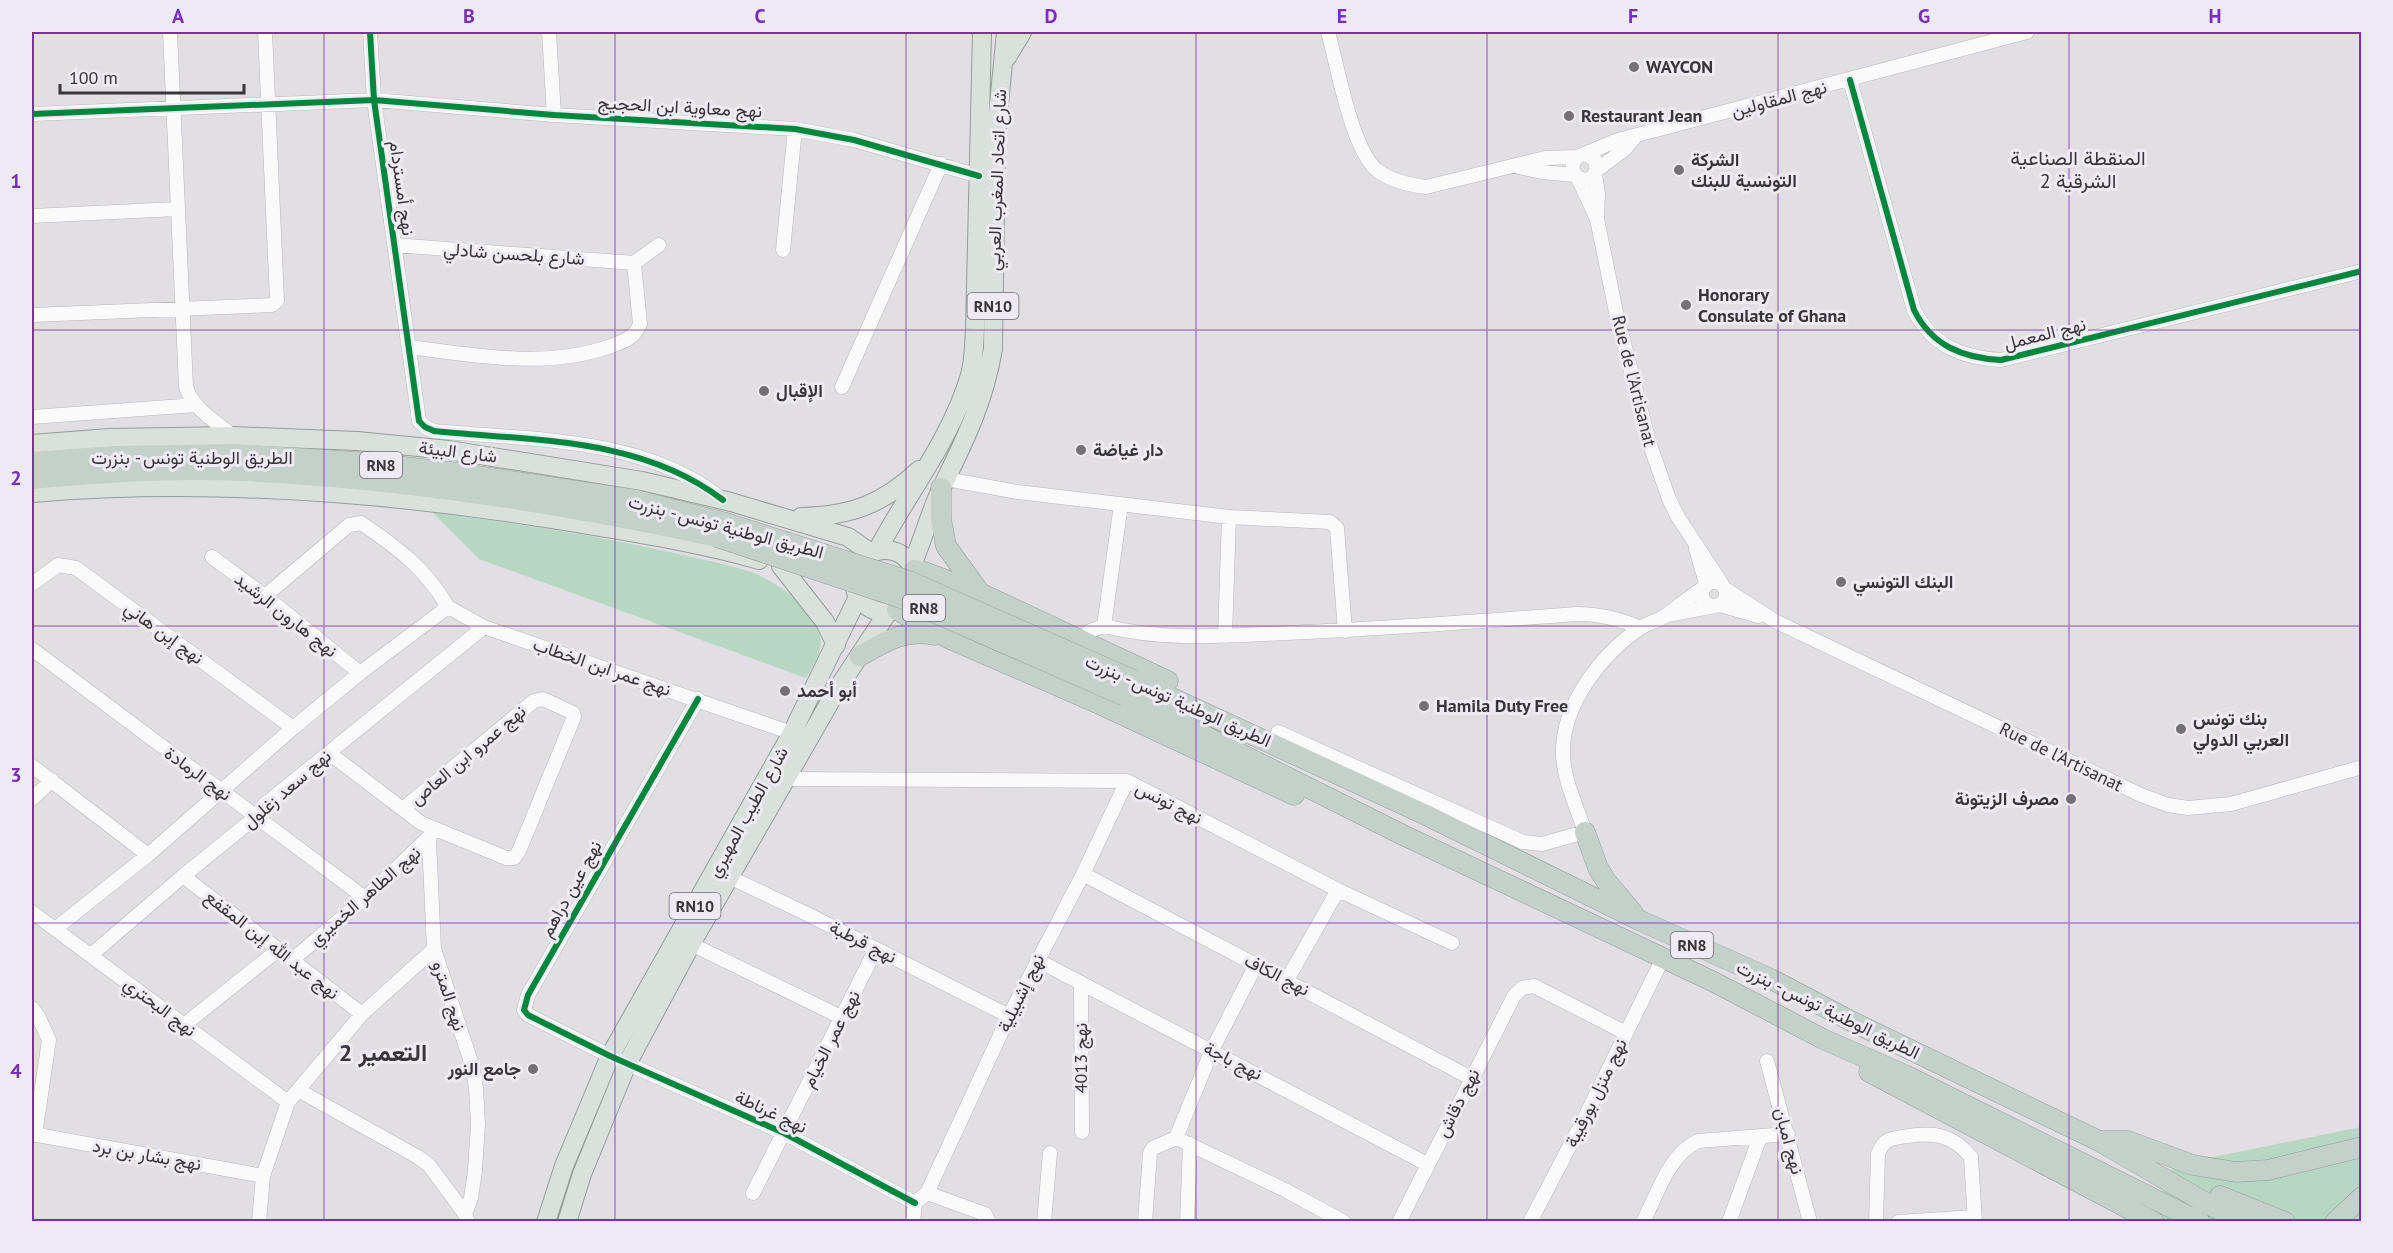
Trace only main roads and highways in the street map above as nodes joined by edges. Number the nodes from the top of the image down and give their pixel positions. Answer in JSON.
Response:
{"nodes":[{"id":1,"x":982,"y":32,"type":"edge"},
{"id":2,"x":1006,"y":32,"type":"edge"},
{"id":3,"x":1022,"y":32,"type":"edge"},
{"id":4,"x":1001,"y":75,"type":"junction"},
{"id":5,"x":32,"y":444,"type":"edge"},
{"id":6,"x":934,"y":456,"type":"junction"},
{"id":7,"x":32,"y":462,"type":"edge"},
{"id":8,"x":219,"y":471,"type":"junction"},
{"id":9,"x":32,"y":478,"type":"edge"},
{"id":10,"x":944,"y":484,"type":"junction"},
{"id":11,"x":106,"y":486,"type":"junction"},
{"id":12,"x":32,"y":493,"type":"edge"},
{"id":13,"x":789,"y":518,"type":"junction"},
{"id":14,"x":722,"y":530,"type":"junction"},
{"id":15,"x":874,"y":552,"type":"junction"},
{"id":16,"x":781,"y":566,"type":"junction"},
{"id":17,"x":913,"y":568,"type":"junction"},
{"id":18,"x":980,"y":593,"type":"junction"},
{"id":19,"x":857,"y":595,"type":"junction"},
{"id":20,"x":892,"y":611,"type":"junction"},
{"id":21,"x":948,"y":638,"type":"junction"},
{"id":22,"x":836,"y":645,"type":"junction"},
{"id":23,"x":860,"y":656,"type":"junction"},
{"id":24,"x":1129,"y":688,"type":"junction"},
{"id":25,"x":1426,"y":814,"type":"junction"},
{"id":26,"x":1585,"y":832,"type":"road end"},
{"id":27,"x":1435,"y":849,"type":"junction"},
{"id":28,"x":722,"y":874,"type":"junction"},
{"id":29,"x":1641,"y":921,"type":"junction"},
{"id":30,"x":1823,"y":1039,"type":"junction"},
{"id":31,"x":2099,"y":1141,"type":"junction"},
{"id":32,"x":2361,"y":1147,"type":"edge"},
{"id":33,"x":2157,"y":1173,"type":"junction"},
{"id":34,"x":2361,"y":1197,"type":"edge"},
{"id":35,"x":546,"y":1221,"type":"edge"},
{"id":36,"x":567,"y":1221,"type":"edge"},
{"id":37,"x":2154,"y":1221,"type":"edge"},
{"id":38,"x":2200,"y":1221,"type":"edge"},
{"id":39,"x":2244,"y":1221,"type":"edge"},
{"id":40,"x":2285,"y":1221,"type":"edge"},
{"id":41,"x":2335,"y":1221,"type":"edge"}],
"edges":[{"from":1,"to":6,"type":"main road","name":"شارع اتحاد المغرب العربي","number":"RN10"},
{"from":2,"to":4,"type":"main road","name":"شارع اتحاد المغرب العربي","number":"RN10"},
{"from":3,"to":4,"type":"main road"},
{"from":4,"to":10,"type":"main road","name":"شارع اتحاد المغرب العربي","number":"RN10"},
{"from":5,"to":13,"type":"main road","name":"شارع البيئة"},
{"from":6,"to":13,"type":"main road"},
{"from":6,"to":15,"type":"main road","name":"شارع اتحاد المغرب العربي","number":"RN10"},
{"from":7,"to":14,"type":"highway","name":"الطريق الوطنية تونس - بنزرت","number":"RN8"},
{"from":8,"to":9,"type":"highway","name":"الطريق الوطنية تونس - بنزرت","number":"RN8"},
{"from":8,"to":11,"type":"highway","number":"RN8"},
{"from":8,"to":14,"type":"highway","name":"الطريق الوطنية تونس - بنزرت","number":"RN8"},
{"from":10,"to":17,"type":"main road","name":"شارع اتحاد المغرب العربي","number":"RN10"},
{"from":10,"to":18,"type":"highway"},
{"from":11,"to":12,"type":"main road"},
{"from":11,"to":16,"type":"main road"},
{"from":13,"to":15,"type":"main road","name":"شارع البيئة"},
{"from":14,"to":24,"type":"highway","name":"الطريق الوطنية تونس - بنزرت","number":"RN8","bridge":true},
{"from":15,"to":17,"type":"main road"},
{"from":15,"to":19,"type":"main road","number":"RN10"},
{"from":16,"to":19,"type":"main road"},
{"from":16,"to":22,"type":"main road"},
{"from":17,"to":18,"type":"highway"},
{"from":17,"to":20,"type":"main road","number":"RN10"},
{"from":18,"to":25,"type":"highway","number":"RN8"},
{"from":19,"to":20,"type":"main road"},
{"from":19,"to":22,"type":"main road","name":"شارع الطيب المهيري","number":"RN10"},
{"from":20,"to":21,"type":"highway"},
{"from":20,"to":23,"type":"main road","name":"شارع الطيب المهيري","number":"RN10"},
{"from":21,"to":23,"type":"highway"},
{"from":21,"to":27,"type":"highway"},
{"from":22,"to":28,"type":"main road","name":"شارع الطيب المهيري","number":"RN10"},
{"from":23,"to":28,"type":"main road","name":"شارع الطيب المهيري","number":"RN10"},
{"from":24,"to":25,"type":"highway","name":"الطريق الوطنية تونس - بنزرت","number":"RN8"},
{"from":24,"to":27,"type":"highway","name":"الطريق الوطنية تونس - بنزرت","number":"RN8"},
{"from":25,"to":29,"type":"highway","name":"الطريق الوطنية تونس - بنزرت","number":"RN8"},
{"from":26,"to":29,"type":"highway"},
{"from":27,"to":30,"type":"highway","name":"الطريق الوطنية تونس - بنزرت","number":"RN8"},
{"from":28,"to":35,"type":"main road","name":"شارع الطيب المهيري","number":"RN10"},
{"from":28,"to":36,"type":"main road","name":"شارع الطيب المهيري","number":"RN10"},
{"from":29,"to":31,"type":"highway","name":"الطريق الوطنية تونس - بنزرت","number":"RN8"},
{"from":30,"to":37,"type":"highway","number":"RN8"},
{"from":30,"to":38,"type":"highway","name":"الطريق الوطنية تونس - بنزرت","number":"RN8"},
{"from":31,"to":32,"type":"highway"},
{"from":31,"to":33,"type":"highway","name":"الطريق الوطنية تونس - بنزرت","number":"RN8"},
{"from":33,"to":39,"type":"highway","name":"الطريق الوطنية تونس - بنزرت","number":"RN8"},
{"from":33,"to":40,"type":"highway"},
{"from":34,"to":41,"type":"highway"}]}
